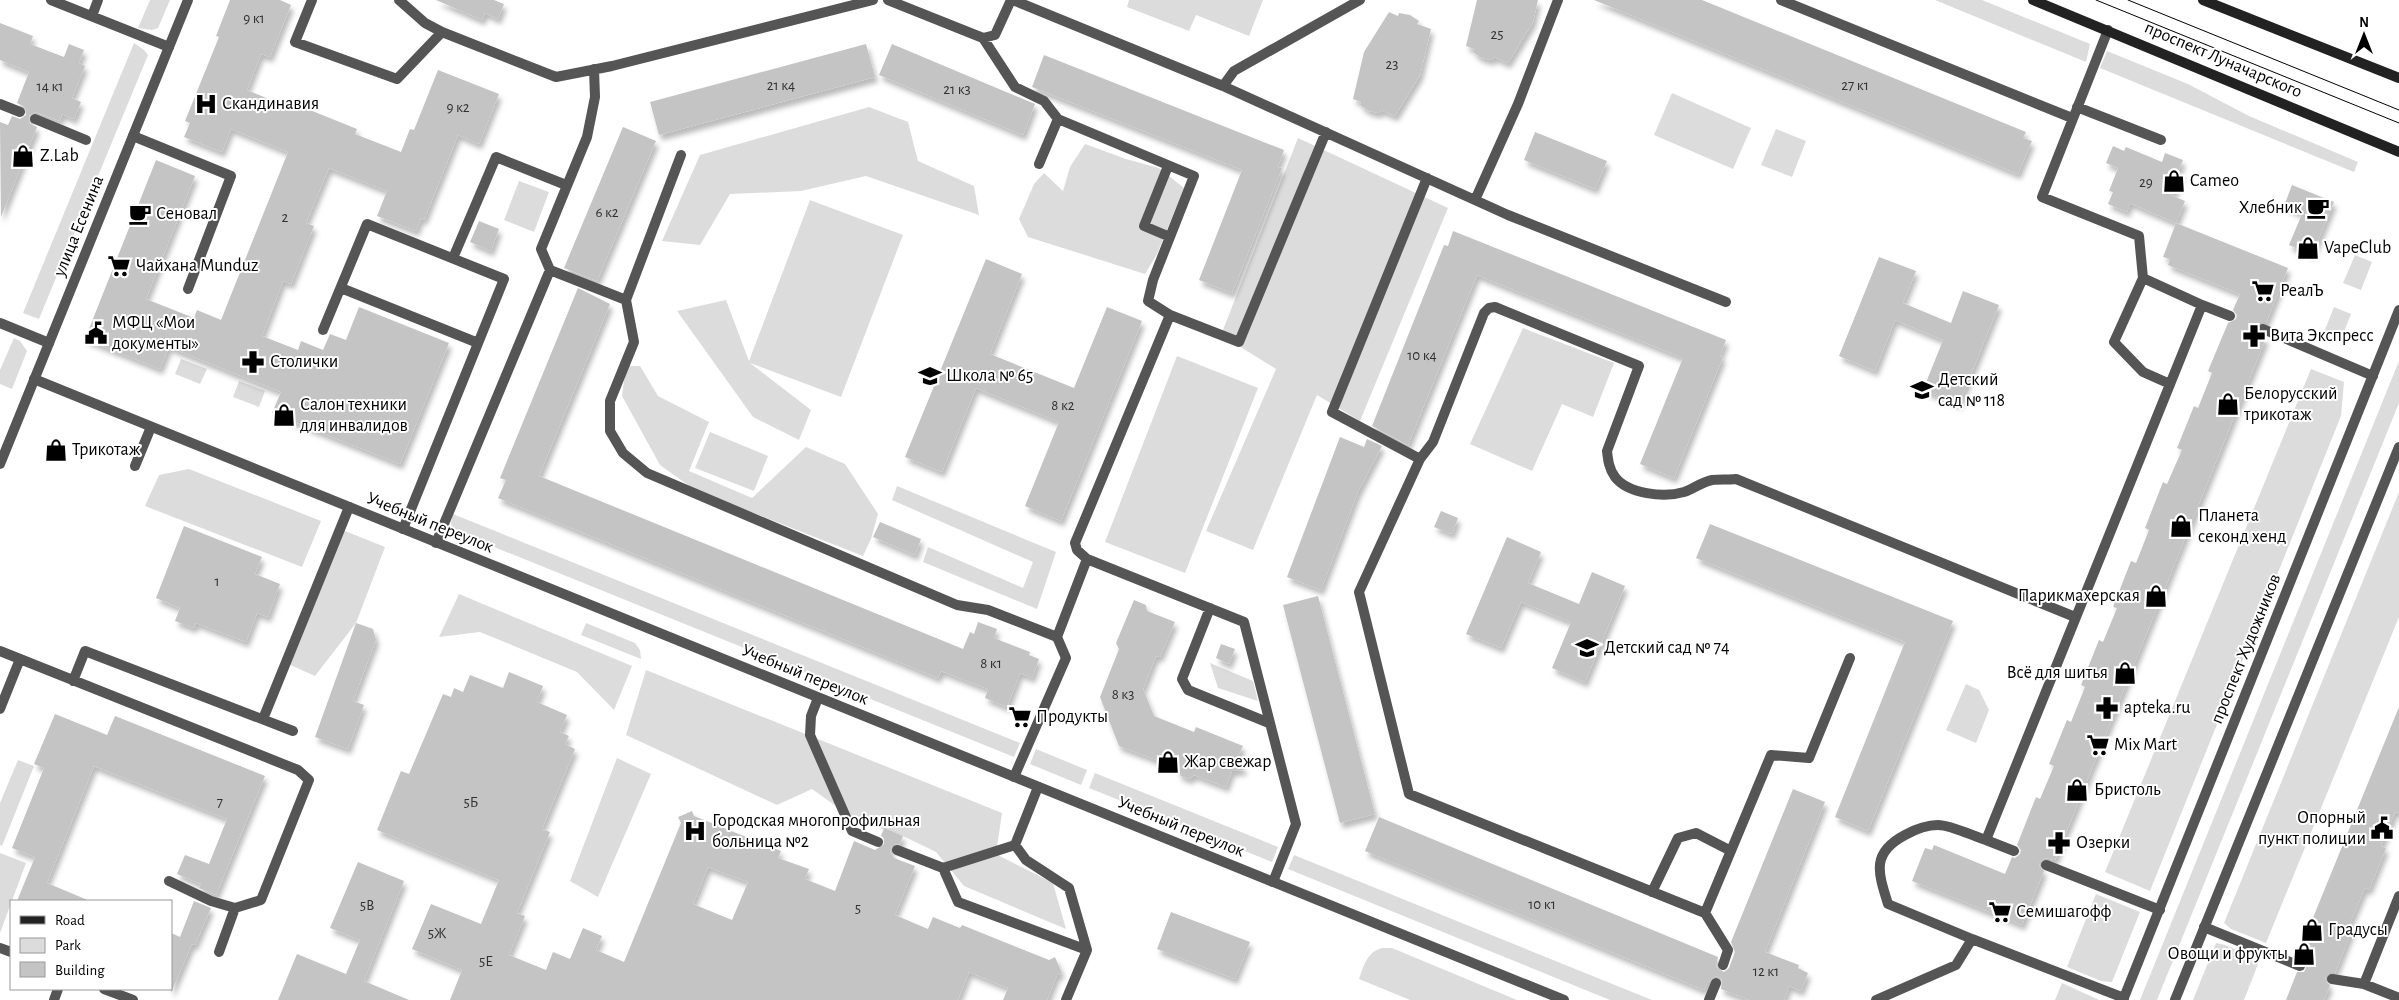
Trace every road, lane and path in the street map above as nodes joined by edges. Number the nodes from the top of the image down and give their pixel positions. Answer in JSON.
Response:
{"nodes":[{"id":1,"x":51,"y":0,"type":"edge"},
{"id":2,"x":98,"y":0,"type":"edge"},
{"id":3,"x":188,"y":0,"type":"edge"},
{"id":4,"x":312,"y":0,"type":"edge"},
{"id":5,"x":399,"y":0,"type":"edge"},
{"id":6,"x":873,"y":0,"type":"edge"},
{"id":7,"x":888,"y":0,"type":"edge"},
{"id":8,"x":1012,"y":0,"type":"edge"},
{"id":9,"x":1360,"y":0,"type":"edge"},
{"id":10,"x":1558,"y":0,"type":"edge"},
{"id":11,"x":1781,"y":0,"type":"edge"},
{"id":12,"x":2033,"y":0,"type":"edge"},
{"id":13,"x":2203,"y":0,"type":"edge"},
{"id":14,"x":92,"y":16,"type":"junction"},
{"id":15,"x":2108,"y":30,"type":"junction"},
{"id":16,"x":442,"y":32,"type":"junction"},
{"id":17,"x":983,"y":38,"type":"junction"},
{"id":18,"x":169,"y":47,"type":"junction"},
{"id":19,"x":594,"y":70,"type":"junction"},
{"id":20,"x":2399,"y":78,"type":"edge"},
{"id":21,"x":1223,"y":86,"type":"junction"},
{"id":22,"x":0,"y":104,"type":"edge"},
{"id":23,"x":2077,"y":108,"type":"junction"},
{"id":24,"x":20,"y":112,"type":"dead end"},
{"id":25,"x":2072,"y":118,"type":"junction"},
{"id":26,"x":35,"y":119,"type":"dead end"},
{"id":27,"x":1058,"y":119,"type":"junction"},
{"id":28,"x":1326,"y":132,"type":"junction"},
{"id":29,"x":133,"y":136,"type":"junction"},
{"id":30,"x":86,"y":140,"type":"dead end"},
{"id":31,"x":2161,"y":140,"type":"dead end"},
{"id":32,"x":2399,"y":152,"type":"edge"},
{"id":33,"x":681,"y":155,"type":"dead end"},
{"id":34,"x":1038,"y":164,"type":"dead end"},
{"id":35,"x":1168,"y":166,"type":"junction"},
{"id":36,"x":1427,"y":178,"type":"junction"},
{"id":37,"x":566,"y":185,"type":"junction"},
{"id":38,"x":1475,"y":200,"type":"junction"},
{"id":39,"x":1170,"y":237,"type":"junction"},
{"id":40,"x":453,"y":258,"type":"junction"},
{"id":41,"x":550,"y":270,"type":"junction"},
{"id":42,"x":2142,"y":278,"type":"junction"},
{"id":43,"x":342,"y":288,"type":"junction"},
{"id":44,"x":188,"y":289,"type":"dead end"},
{"id":45,"x":626,"y":300,"type":"junction"},
{"id":46,"x":1726,"y":302,"type":"dead end"},
{"id":47,"x":2202,"y":305,"type":"junction"},
{"id":48,"x":2399,"y":310,"type":"edge"},
{"id":49,"x":1170,"y":315,"type":"junction"},
{"id":50,"x":2230,"y":316,"type":"dead end"},
{"id":51,"x":0,"y":323,"type":"edge"},
{"id":52,"x":2263,"y":329,"type":"dead end"},
{"id":53,"x":323,"y":330,"type":"dead end"},
{"id":54,"x":49,"y":343,"type":"junction"},
{"id":55,"x":478,"y":343,"type":"junction"},
{"id":56,"x":2373,"y":376,"type":"junction"},
{"id":57,"x":34,"y":379,"type":"junction"},
{"id":58,"x":2170,"y":384,"type":"junction"},
{"id":59,"x":151,"y":427,"type":"junction"},
{"id":60,"x":2399,"y":447,"type":"edge"},
{"id":61,"x":1420,"y":459,"type":"junction"},
{"id":62,"x":0,"y":464,"type":"edge"},
{"id":63,"x":135,"y":466,"type":"dead end"},
{"id":64,"x":348,"y":507,"type":"junction"},
{"id":65,"x":403,"y":530,"type":"junction"},
{"id":66,"x":436,"y":543,"type":"junction"},
{"id":67,"x":1087,"y":559,"type":"junction"},
{"id":68,"x":1210,"y":608,"type":"junction"},
{"id":69,"x":2075,"y":617,"type":"junction"},
{"id":70,"x":1057,"y":637,"type":"junction"},
{"id":71,"x":0,"y":651,"type":"edge"},
{"id":72,"x":1850,"y":658,"type":"dead end"},
{"id":73,"x":20,"y":659,"type":"junction"},
{"id":74,"x":73,"y":681,"type":"junction"},
{"id":75,"x":818,"y":698,"type":"junction"},
{"id":76,"x":0,"y":709,"type":"edge"},
{"id":77,"x":263,"y":719,"type":"junction"},
{"id":78,"x":1269,"y":723,"type":"junction"},
{"id":79,"x":293,"y":731,"type":"dead end"},
{"id":80,"x":1014,"y":777,"type":"junction"},
{"id":81,"x":1038,"y":787,"type":"junction"},
{"id":82,"x":1986,"y":840,"type":"junction"},
{"id":83,"x":878,"y":842,"type":"dead end"},
{"id":84,"x":1015,"y":845,"type":"junction"},
{"id":85,"x":897,"y":850,"type":"dead end"},
{"id":86,"x":1731,"y":851,"type":"junction"},
{"id":87,"x":2014,"y":851,"type":"dead end"},
{"id":88,"x":2046,"y":864,"type":"dead end"},
{"id":89,"x":943,"y":868,"type":"junction"},
{"id":90,"x":169,"y":881,"type":"dead end"},
{"id":91,"x":1273,"y":882,"type":"junction"},
{"id":92,"x":1652,"y":892,"type":"junction"},
{"id":93,"x":2399,"y":896,"type":"edge"},
{"id":94,"x":236,"y":908,"type":"junction"},
{"id":95,"x":2160,"y":910,"type":"junction"},
{"id":96,"x":1705,"y":914,"type":"junction"},
{"id":97,"x":2204,"y":927,"type":"junction"},
{"id":98,"x":1972,"y":939,"type":"junction"},
{"id":99,"x":1087,"y":950,"type":"junction"},
{"id":100,"x":219,"y":952,"type":"dead end"},
{"id":101,"x":1723,"y":965,"type":"dead end"},
{"id":102,"x":2300,"y":966,"type":"dead end"},
{"id":103,"x":2332,"y":979,"type":"dead end"},
{"id":104,"x":1716,"y":982,"type":"dead end"},
{"id":105,"x":2364,"y":984,"type":"junction"},
{"id":106,"x":107,"y":990,"type":"edge"},
{"id":107,"x":2399,"y":998,"type":"edge"},
{"id":108,"x":2123,"y":999,"type":"edge"},
{"id":109,"x":133,"y":1000,"type":"edge"},
{"id":110,"x":1066,"y":1000,"type":"edge"},
{"id":111,"x":1564,"y":1000,"type":"edge"},
{"id":112,"x":1709,"y":1000,"type":"edge"},
{"id":113,"x":1876,"y":1000,"type":"edge"},
{"id":114,"x":2175,"y":1000,"type":"edge"}],
"edges":[{"from":1,"to":14,"type":"street"},
{"from":2,"to":14,"type":"street"},
{"from":3,"to":18,"type":"street","name":"улица Есенина"},
{"from":4,"to":16,"type":"street"},
{"from":5,"to":16,"type":"street"},
{"from":6,"to":19,"type":"street"},
{"from":7,"to":17,"type":"street"},
{"from":8,"to":17,"type":"street"},
{"from":8,"to":21,"type":"street"},
{"from":9,"to":21,"type":"street"},
{"from":10,"to":38,"type":"street"},
{"from":11,"to":25,"type":"street"},
{"from":12,"to":15,"type":"main road","name":"проспект Луначарского"},
{"from":13,"to":20,"type":"main road"},
{"from":14,"to":18,"type":"street"},
{"from":15,"to":23,"type":"street"},
{"from":15,"to":32,"type":"main road","name":"проспект Луначарского"},
{"from":16,"to":19,"type":"street"},
{"from":17,"to":27,"type":"street"},
{"from":18,"to":29,"type":"street","name":"улица Есенина"},
{"from":19,"to":37,"type":"street"},
{"from":21,"to":28,"type":"street"},
{"from":22,"to":24,"type":"street"},
{"from":23,"to":25,"type":"street"},
{"from":23,"to":31,"type":"street"},
{"from":25,"to":42,"type":"street"},
{"from":26,"to":30,"type":"street"},
{"from":27,"to":34,"type":"street"},
{"from":27,"to":35,"type":"street"},
{"from":28,"to":36,"type":"street"},
{"from":28,"to":49,"type":"street"},
{"from":29,"to":44,"type":"street"},
{"from":29,"to":54,"type":"street","name":"улица Есенина"},
{"from":33,"to":45,"type":"street"},
{"from":35,"to":39,"type":"street"},
{"from":35,"to":39,"type":"street"},
{"from":36,"to":38,"type":"street"},
{"from":36,"to":61,"type":"street"},
{"from":37,"to":40,"type":"street"},
{"from":37,"to":41,"type":"street"},
{"from":38,"to":46,"type":"street"},
{"from":39,"to":49,"type":"street"},
{"from":40,"to":43,"type":"street"},
{"from":40,"to":55,"type":"street"},
{"from":41,"to":45,"type":"street"},
{"from":41,"to":66,"type":"street"},
{"from":42,"to":47,"type":"street"},
{"from":42,"to":58,"type":"street"},
{"from":43,"to":53,"type":"street"},
{"from":43,"to":55,"type":"street"},
{"from":45,"to":70,"type":"street"},
{"from":47,"to":50,"type":"street"},
{"from":47,"to":58,"type":"street"},
{"from":48,"to":56,"type":"street","name":"проспект Художников"},
{"from":49,"to":67,"type":"street"},
{"from":51,"to":54,"type":"street"},
{"from":52,"to":56,"type":"street"},
{"from":54,"to":57,"type":"street","name":"улица Есенина"},
{"from":55,"to":65,"type":"street"},
{"from":56,"to":95,"type":"street","name":"проспект Художников"},
{"from":57,"to":59,"type":"street","name":"Учебный переулок"},
{"from":57,"to":62,"type":"street","name":"улица Есенина"},
{"from":58,"to":69,"type":"street"},
{"from":59,"to":63,"type":"street"},
{"from":59,"to":64,"type":"street","name":"Учебный переулок"},
{"from":60,"to":97,"type":"street"},
{"from":61,"to":69,"type":"street"},
{"from":61,"to":92,"type":"street"},
{"from":64,"to":65,"type":"street","name":"Учебный переулок"},
{"from":64,"to":77,"type":"street"},
{"from":65,"to":66,"type":"street","name":"Учебный переулок"},
{"from":66,"to":75,"type":"street","name":"Учебный переулок"},
{"from":67,"to":68,"type":"street"},
{"from":67,"to":70,"type":"street"},
{"from":68,"to":78,"type":"street"},
{"from":68,"to":78,"type":"street"},
{"from":69,"to":82,"type":"street"},
{"from":70,"to":80,"type":"street"},
{"from":71,"to":73,"type":"street"},
{"from":72,"to":86,"type":"street"},
{"from":73,"to":74,"type":"street"},
{"from":73,"to":76,"type":"street"},
{"from":74,"to":77,"type":"street"},
{"from":74,"to":94,"type":"street"},
{"from":75,"to":80,"type":"street","name":"Учебный переулок"},
{"from":75,"to":83,"type":"street"},
{"from":77,"to":79,"type":"street"},
{"from":78,"to":91,"type":"street"},
{"from":80,"to":81,"type":"street","name":"Учебный переулок"},
{"from":81,"to":84,"type":"street"},
{"from":81,"to":91,"type":"street","name":"Учебный переулок"},
{"from":82,"to":87,"type":"street"},
{"from":82,"to":98,"type":"street"},
{"from":84,"to":89,"type":"street"},
{"from":84,"to":99,"type":"street"},
{"from":85,"to":89,"type":"street"},
{"from":86,"to":92,"type":"street"},
{"from":86,"to":96,"type":"street"},
{"from":88,"to":95,"type":"street"},
{"from":89,"to":99,"type":"street"},
{"from":90,"to":94,"type":"street"},
{"from":91,"to":111,"type":"street","name":"Учебный переулок"},
{"from":92,"to":96,"type":"street"},
{"from":93,"to":105,"type":"street"},
{"from":94,"to":100,"type":"street"},
{"from":95,"to":108,"type":"street","name":"проспект Художников"},
{"from":96,"to":101,"type":"street"},
{"from":97,"to":102,"type":"street"},
{"from":97,"to":114,"type":"street"},
{"from":98,"to":108,"type":"street"},
{"from":98,"to":113,"type":"street"},
{"from":99,"to":110,"type":"street"},
{"from":103,"to":105,"type":"street"},
{"from":104,"to":112,"type":"street"},
{"from":105,"to":107,"type":"street"},
{"from":106,"to":109,"type":"street"}]}
